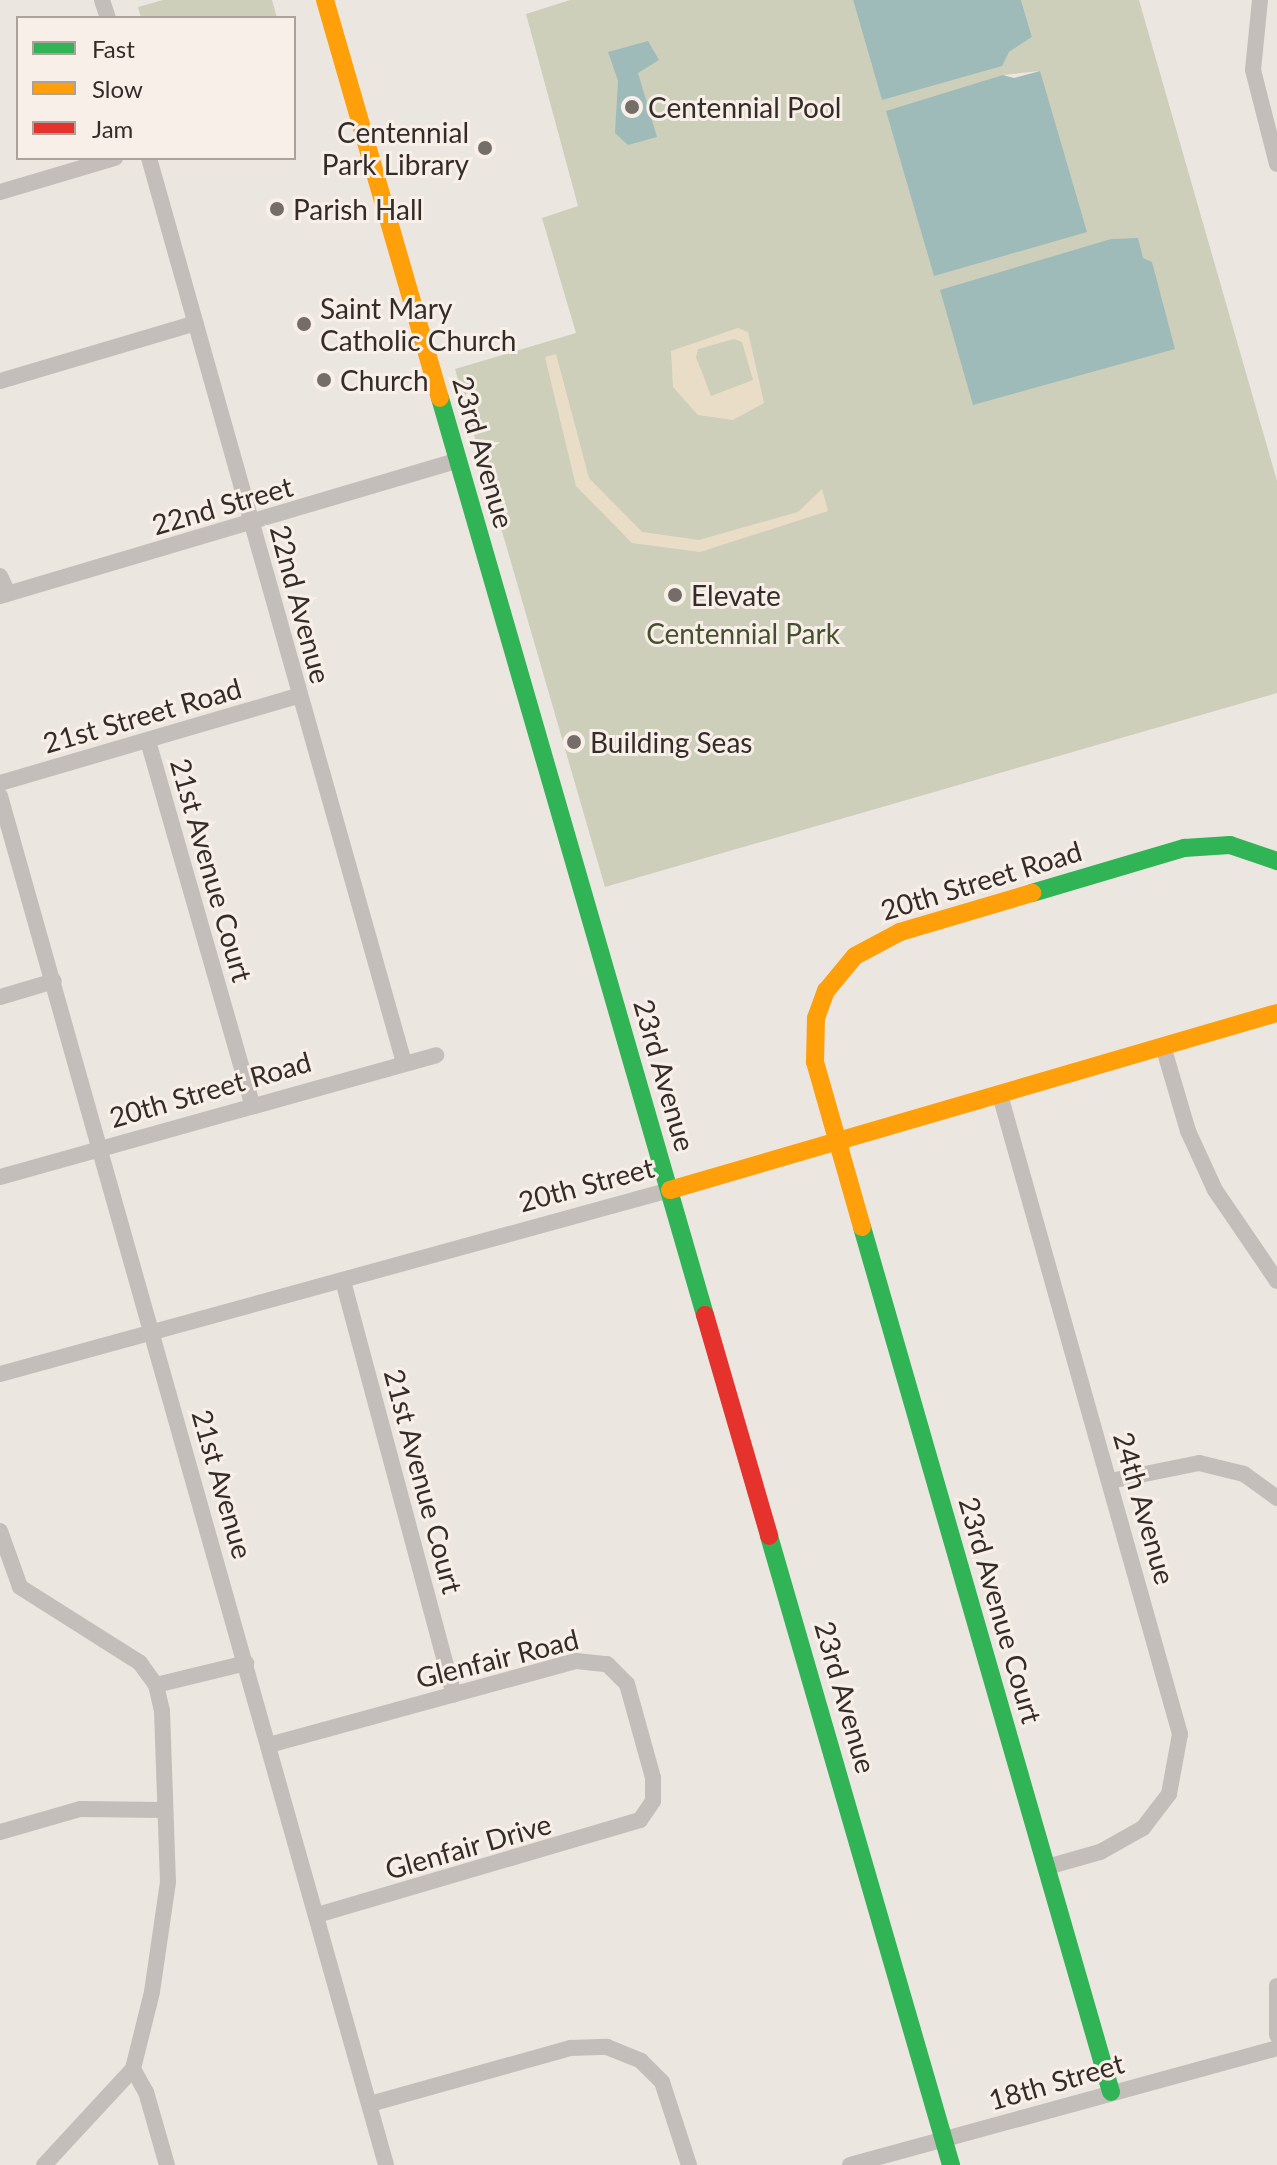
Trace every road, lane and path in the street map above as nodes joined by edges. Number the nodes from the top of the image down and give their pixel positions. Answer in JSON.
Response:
{"nodes":[{"id":1,"x":325,"y":0,"type":"edge"},
{"id":2,"x":1260,"y":0,"type":"edge"},
{"id":3,"x":108,"y":160,"type":"edge"},
{"id":4,"x":150,"y":160,"type":"edge"},
{"id":5,"x":1277,"y":164,"type":"edge"},
{"id":6,"x":0,"y":192,"type":"edge"},
{"id":7,"x":196,"y":323,"type":"junction"},
{"id":8,"x":0,"y":381,"type":"edge"},
{"id":9,"x":458,"y":460,"type":"junction"},
{"id":10,"x":252,"y":523,"type":"junction"},
{"id":11,"x":0,"y":576,"type":"edge"},
{"id":12,"x":4,"y":594,"type":"edge"},
{"id":13,"x":298,"y":696,"type":"junction"},
{"id":14,"x":148,"y":741,"type":"junction"},
{"id":15,"x":0,"y":783,"type":"edge"},
{"id":16,"x":0,"y":796,"type":"edge"},
{"id":17,"x":3,"y":820,"type":"edge"},
{"id":18,"x":1277,"y":861,"type":"edge"},
{"id":19,"x":54,"y":981,"type":"junction"},
{"id":20,"x":0,"y":997,"type":"edge"},
{"id":21,"x":1277,"y":1013,"type":"edge"},
{"id":22,"x":1163,"y":1046,"type":"junction"},
{"id":23,"x":436,"y":1055,"type":"dead end"},
{"id":24,"x":404,"y":1063,"type":"junction"},
{"id":25,"x":1000,"y":1095,"type":"junction"},
{"id":26,"x":253,"y":1106,"type":"junction"},
{"id":27,"x":838,"y":1143,"type":"junction"},
{"id":28,"x":102,"y":1149,"type":"junction"},
{"id":29,"x":0,"y":1177,"type":"edge"},
{"id":30,"x":670,"y":1190,"type":"junction"},
{"id":31,"x":343,"y":1281,"type":"junction"},
{"id":32,"x":1277,"y":1281,"type":"edge"},
{"id":33,"x":153,"y":1331,"type":"junction"},
{"id":34,"x":0,"y":1374,"type":"edge"},
{"id":35,"x":1110,"y":1481,"type":"junction"},
{"id":36,"x":1277,"y":1498,"type":"edge"},
{"id":37,"x":0,"y":1531,"type":"edge"},
{"id":38,"x":246,"y":1663,"type":"junction"},
{"id":39,"x":156,"y":1685,"type":"junction"},
{"id":40,"x":454,"y":1694,"type":"junction"},
{"id":41,"x":269,"y":1745,"type":"junction"},
{"id":42,"x":165,"y":1810,"type":"junction"},
{"id":43,"x":630,"y":1825,"type":"joint"},
{"id":44,"x":0,"y":1832,"type":"edge"},
{"id":45,"x":1047,"y":1867,"type":"junction"},
{"id":46,"x":318,"y":1915,"type":"junction"},
{"id":47,"x":1277,"y":1986,"type":"edge"},
{"id":48,"x":1277,"y":2035,"type":"edge"},
{"id":49,"x":1277,"y":2048,"type":"edge"},
{"id":50,"x":133,"y":2069,"type":"junction"},
{"id":51,"x":1111,"y":2092,"type":"junction"},
{"id":52,"x":370,"y":2104,"type":"junction"},
{"id":53,"x":943,"y":2139,"type":"junction"},
{"id":54,"x":44,"y":2165,"type":"edge"},
{"id":55,"x":167,"y":2165,"type":"edge"},
{"id":56,"x":386,"y":2165,"type":"edge"},
{"id":57,"x":689,"y":2165,"type":"edge"},
{"id":58,"x":850,"y":2165,"type":"edge"},
{"id":59,"x":951,"y":2165,"type":"edge"}],
"edges":[{"from":1,"to":9,"type":"main road","name":"23rd Avenue"},
{"from":2,"to":5,"type":"street"},
{"from":3,"to":6,"type":"street"},
{"from":4,"to":7,"type":"street","name":"22nd Avenue"},
{"from":7,"to":8,"type":"street"},
{"from":7,"to":10,"type":"street","name":"22nd Avenue"},
{"from":9,"to":10,"type":"street","name":"22nd Street"},
{"from":9,"to":30,"type":"main road","name":"23rd Avenue"},
{"from":10,"to":12,"type":"street","name":"22nd Street"},
{"from":10,"to":13,"type":"street","name":"22nd Avenue"},
{"from":11,"to":12,"type":"street"},
{"from":13,"to":14,"type":"street","name":"21st Street Road"},
{"from":13,"to":24,"type":"street","name":"22nd Avenue"},
{"from":14,"to":15,"type":"street","name":"21st Street Road"},
{"from":14,"to":26,"type":"street","name":"21st Avenue Court"},
{"from":16,"to":17,"type":"street","name":"21st Avenue"},
{"from":17,"to":19,"type":"street","name":"21st Avenue"},
{"from":18,"to":27,"type":"main road","name":"20th Street Road"},
{"from":19,"to":20,"type":"street"},
{"from":19,"to":28,"type":"street","name":"21st Avenue"},
{"from":21,"to":22,"type":"main road","name":"20th Street"},
{"from":22,"to":25,"type":"main road","name":"20th Street"},
{"from":22,"to":32,"type":"street"},
{"from":23,"to":24,"type":"street","name":"20th Street Road"},
{"from":24,"to":26,"type":"street","name":"20th Street Road"},
{"from":25,"to":27,"type":"main road","name":"20th Street"},
{"from":25,"to":35,"type":"street","name":"24th Avenue"},
{"from":26,"to":28,"type":"street","name":"20th Street Road"},
{"from":27,"to":30,"type":"main road","name":"20th Street"},
{"from":27,"to":45,"type":"main road","name":"23rd Avenue Court"},
{"from":28,"to":29,"type":"street","name":"20th Street Road"},
{"from":28,"to":33,"type":"street","name":"21st Avenue"},
{"from":30,"to":31,"type":"street","name":"20th Street"},
{"from":30,"to":53,"type":"main road","name":"23rd Avenue"},
{"from":31,"to":33,"type":"street","name":"20th Street"},
{"from":31,"to":40,"type":"street","name":"21st Avenue Court"},
{"from":33,"to":34,"type":"street","name":"20th Street"},
{"from":33,"to":38,"type":"street","name":"21st Avenue"},
{"from":35,"to":36,"type":"street"},
{"from":35,"to":45,"type":"street","name":"24th Avenue"},
{"from":37,"to":39,"type":"street"},
{"from":38,"to":39,"type":"street"},
{"from":38,"to":41,"type":"street","name":"21st Avenue"},
{"from":39,"to":42,"type":"street"},
{"from":40,"to":41,"type":"street","name":"Glenfair Road"},
{"from":40,"to":43,"type":"street","name":"Glenfair Road"},
{"from":41,"to":46,"type":"street","name":"21st Avenue"},
{"from":42,"to":44,"type":"street"},
{"from":42,"to":50,"type":"street"},
{"from":43,"to":46,"type":"street","name":"Glenfair Drive"},
{"from":45,"to":51,"type":"main road","name":"23rd Avenue Court"},
{"from":46,"to":52,"type":"street","name":"21st Avenue"},
{"from":47,"to":48,"type":"street"},
{"from":49,"to":51,"type":"street","name":"18th Street"},
{"from":50,"to":54,"type":"street"},
{"from":50,"to":55,"type":"street"},
{"from":51,"to":53,"type":"street","name":"18th Street"},
{"from":52,"to":56,"type":"street","name":"21st Avenue"},
{"from":52,"to":57,"type":"street"},
{"from":53,"to":58,"type":"street","name":"18th Street"},
{"from":53,"to":59,"type":"main road","name":"23rd Avenue"}]}
